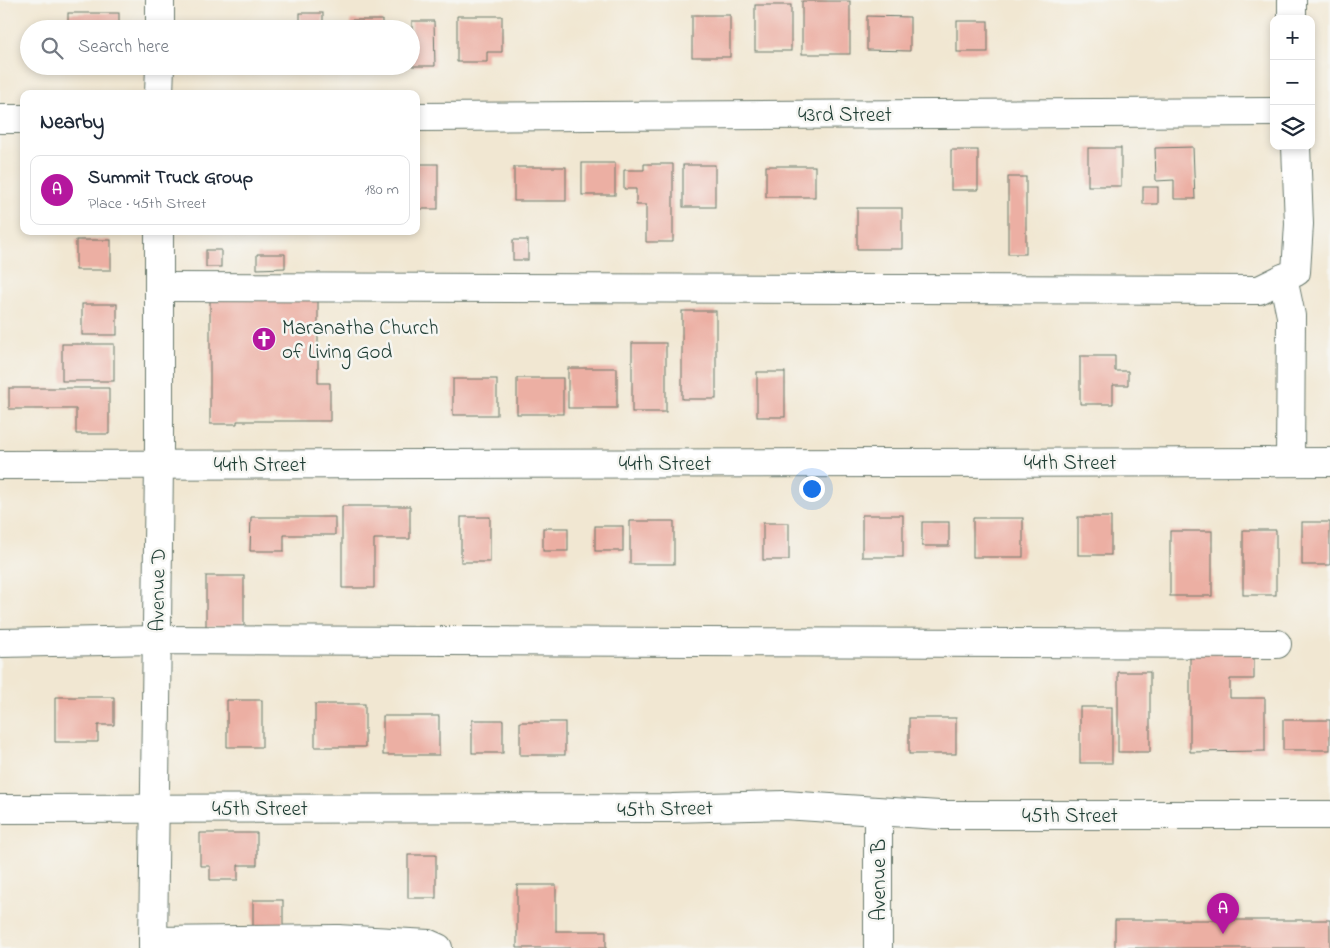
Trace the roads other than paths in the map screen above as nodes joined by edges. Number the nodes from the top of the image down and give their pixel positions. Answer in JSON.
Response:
{"nodes":[{"id":1,"x":160,"y":0,"type":"edge"},
{"id":2,"x":1292,"y":0,"type":"edge"},
{"id":3,"x":1292,"y":15,"type":"edge"},
{"id":4,"x":160,"y":20,"type":"edge"},
{"id":5,"x":160,"y":75,"type":"edge"},
{"id":6,"x":160,"y":90,"type":"edge"},
{"id":7,"x":1270,"y":112,"type":"edge"},
{"id":8,"x":420,"y":117,"type":"edge"},
{"id":9,"x":0,"y":119,"type":"edge"},
{"id":10,"x":20,"y":119,"type":"edge"},
{"id":11,"x":1296,"y":150,"type":"edge"},
{"id":12,"x":159,"y":235,"type":"edge"},
{"id":13,"x":1283,"y":278,"type":"junction"},
{"id":14,"x":159,"y":287,"type":"junction"},
{"id":15,"x":1290,"y":462,"type":"junction"},
{"id":16,"x":1330,"y":462,"type":"edge"},
{"id":17,"x":159,"y":464,"type":"junction"},
{"id":18,"x":0,"y":465,"type":"edge"},
{"id":19,"x":156,"y":640,"type":"junction"},
{"id":20,"x":0,"y":643,"type":"edge"},
{"id":21,"x":1277,"y":644,"type":"dead end"},
{"id":22,"x":154,"y":808,"type":"junction"},
{"id":23,"x":0,"y":809,"type":"edge"},
{"id":24,"x":878,"y":812,"type":"junction"},
{"id":25,"x":1330,"y":815,"type":"edge"},
{"id":26,"x":153,"y":944,"type":"edge"},
{"id":27,"x":341,"y":944,"type":"edge"},
{"id":28,"x":438,"y":948,"type":"edge"},
{"id":29,"x":878,"y":948,"type":"edge"}],
"edges":[{"from":1,"to":4,"type":"street"},
{"from":2,"to":3,"type":"street"},
{"from":5,"to":6,"type":"street"},
{"from":7,"to":8,"type":"street","name":"43rd Street"},
{"from":9,"to":10,"type":"street"},
{"from":11,"to":13,"type":"street"},
{"from":12,"to":14,"type":"street","name":"Avenue D"},
{"from":13,"to":14,"type":"street"},
{"from":13,"to":15,"type":"street"},
{"from":14,"to":17,"type":"street","name":"Avenue D"},
{"from":15,"to":16,"type":"street","name":"44th Street"},
{"from":15,"to":17,"type":"street","name":"44th Street"},
{"from":17,"to":18,"type":"street","name":"44th Street"},
{"from":17,"to":19,"type":"street","name":"Avenue D"},
{"from":19,"to":20,"type":"street"},
{"from":19,"to":21,"type":"street"},
{"from":19,"to":22,"type":"street","name":"Avenue D"},
{"from":22,"to":23,"type":"street","name":"45th Street"},
{"from":22,"to":24,"type":"street","name":"45th Street"},
{"from":22,"to":26,"type":"street","name":"Avenue D"},
{"from":24,"to":25,"type":"street","name":"45th Street"},
{"from":24,"to":29,"type":"street","name":"Avenue B"},
{"from":26,"to":27,"type":"street"},
{"from":27,"to":28,"type":"street"}]}
